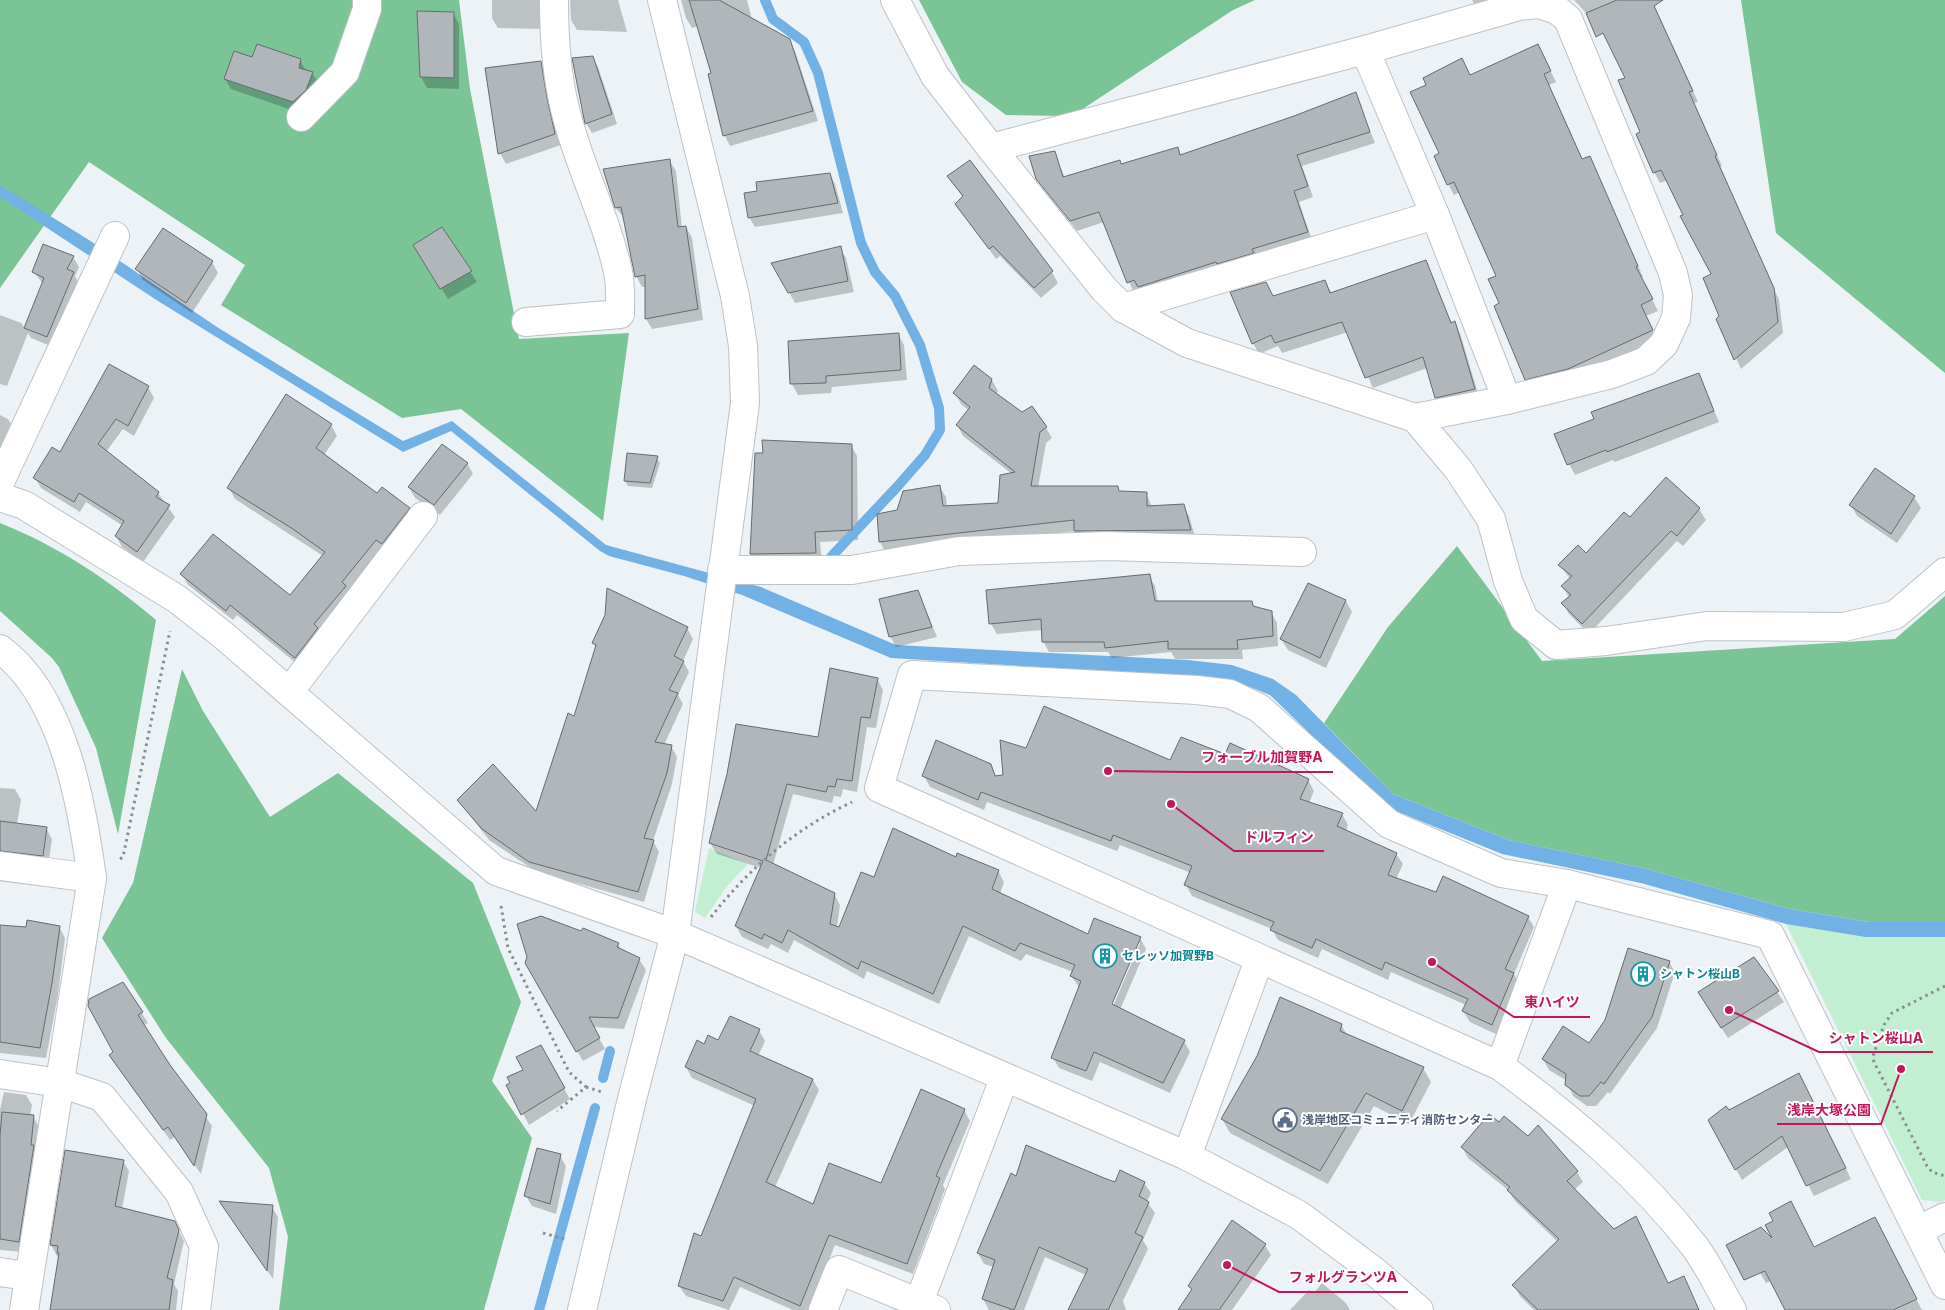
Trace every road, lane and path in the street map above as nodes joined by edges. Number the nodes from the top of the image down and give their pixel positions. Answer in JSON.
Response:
{"nodes":[{"id":1,"x":367,"y":0,"type":"edge"},
{"id":2,"x":554,"y":0,"type":"edge"},
{"id":3,"x":662,"y":0,"type":"edge"},
{"id":4,"x":895,"y":0,"type":"edge"},
{"id":5,"x":1365,"y":50,"type":"junction"},
{"id":6,"x":301,"y":117,"type":"dead end"},
{"id":7,"x":990,"y":148,"type":"junction"},
{"id":8,"x":1435,"y":214,"type":"junction"},
{"id":9,"x":115,"y":236,"type":"dead end"},
{"id":10,"x":1123,"y":308,"type":"junction"},
{"id":11,"x":526,"y":322,"type":"dead end"},
{"id":12,"x":1507,"y":400,"type":"junction"},
{"id":13,"x":1415,"y":418,"type":"junction"},
{"id":14,"x":0,"y":482,"type":"edge"},
{"id":15,"x":0,"y":496,"type":"edge"},
{"id":16,"x":422,"y":516,"type":"dead end"},
{"id":17,"x":1302,"y":552,"type":"dead end"},
{"id":18,"x":722,"y":570,"type":"junction"},
{"id":19,"x":1945,"y":572,"type":"edge"},
{"id":20,"x":176,"y":599,"type":"junction"},
{"id":21,"x":0,"y":649,"type":"edge"},
{"id":22,"x":290,"y":692,"type":"junction"},
{"id":23,"x":879,"y":788,"type":"junction"},
{"id":24,"x":123,"y":857,"type":"dead end"},
{"id":25,"x":0,"y":866,"type":"edge"},
{"id":26,"x":496,"y":871,"type":"junction"},
{"id":27,"x":92,"y":878,"type":"junction"},
{"id":28,"x":1567,"y":884,"type":"junction"},
{"id":29,"x":706,"y":923,"type":"dead end"},
{"id":30,"x":675,"y":934,"type":"junction"},
{"id":31,"x":1259,"y":960,"type":"junction"},
{"id":32,"x":1945,"y":986,"type":"edge"},
{"id":33,"x":1500,"y":1066,"type":"junction"},
{"id":34,"x":0,"y":1074,"type":"edge"},
{"id":35,"x":1004,"y":1079,"type":"junction"},
{"id":36,"x":60,"y":1083,"type":"junction"},
{"id":37,"x":557,"y":1111,"type":"dead end"},
{"id":38,"x":1188,"y":1156,"type":"junction"},
{"id":39,"x":1945,"y":1176,"type":"edge"},
{"id":40,"x":1945,"y":1217,"type":"edge"},
{"id":41,"x":1919,"y":1230,"type":"junction"},
{"id":42,"x":544,"y":1233,"type":"dead end"},
{"id":43,"x":567,"y":1240,"type":"dead end"},
{"id":44,"x":0,"y":1272,"type":"edge"},
{"id":45,"x":28,"y":1276,"type":"junction"},
{"id":46,"x":1945,"y":1285,"type":"edge"},
{"id":47,"x":928,"y":1306,"type":"edge"},
{"id":48,"x":24,"y":1310,"type":"edge"},
{"id":49,"x":196,"y":1310,"type":"edge"},
{"id":50,"x":582,"y":1310,"type":"edge"},
{"id":51,"x":823,"y":1310,"type":"edge"},
{"id":52,"x":1419,"y":1310,"type":"edge"},
{"id":53,"x":1732,"y":1310,"type":"edge"}],
"edges":[{"from":1,"to":6,"type":"street"},
{"from":2,"to":11,"type":"street"},
{"from":3,"to":18,"type":"street"},
{"from":4,"to":7,"type":"street"},
{"from":5,"to":7,"type":"street"},
{"from":5,"to":8,"type":"street"},
{"from":5,"to":12,"type":"street"},
{"from":7,"to":10,"type":"street"},
{"from":8,"to":10,"type":"street"},
{"from":8,"to":12,"type":"street"},
{"from":9,"to":14,"type":"street"},
{"from":10,"to":13,"type":"street"},
{"from":12,"to":13,"type":"street"},
{"from":13,"to":19,"type":"street"},
{"from":15,"to":20,"type":"street"},
{"from":16,"to":22,"type":"street"},
{"from":17,"to":18,"type":"street"},
{"from":18,"to":30,"type":"street"},
{"from":20,"to":22,"type":"street"},
{"from":20,"to":24,"type":"path"},
{"from":21,"to":27,"type":"street"},
{"from":22,"to":26,"type":"street"},
{"from":23,"to":28,"type":"street"},
{"from":23,"to":29,"type":"path"},
{"from":23,"to":31,"type":"street"},
{"from":25,"to":27,"type":"street"},
{"from":26,"to":30,"type":"street"},
{"from":26,"to":37,"type":"path"},
{"from":27,"to":36,"type":"street"},
{"from":28,"to":33,"type":"street"},
{"from":28,"to":41,"type":"street"},
{"from":30,"to":35,"type":"street"},
{"from":30,"to":50,"type":"street"},
{"from":31,"to":33,"type":"street"},
{"from":31,"to":38,"type":"street"},
{"from":32,"to":39,"type":"path"},
{"from":33,"to":53,"type":"street"},
{"from":34,"to":36,"type":"street"},
{"from":35,"to":38,"type":"street"},
{"from":35,"to":47,"type":"street"},
{"from":36,"to":45,"type":"street"},
{"from":36,"to":49,"type":"street"},
{"from":38,"to":52,"type":"street"},
{"from":40,"to":41,"type":"street"},
{"from":41,"to":46,"type":"street"},
{"from":42,"to":43,"type":"path"},
{"from":44,"to":45,"type":"street"},
{"from":45,"to":48,"type":"street"},
{"from":47,"to":51,"type":"street"}]}
